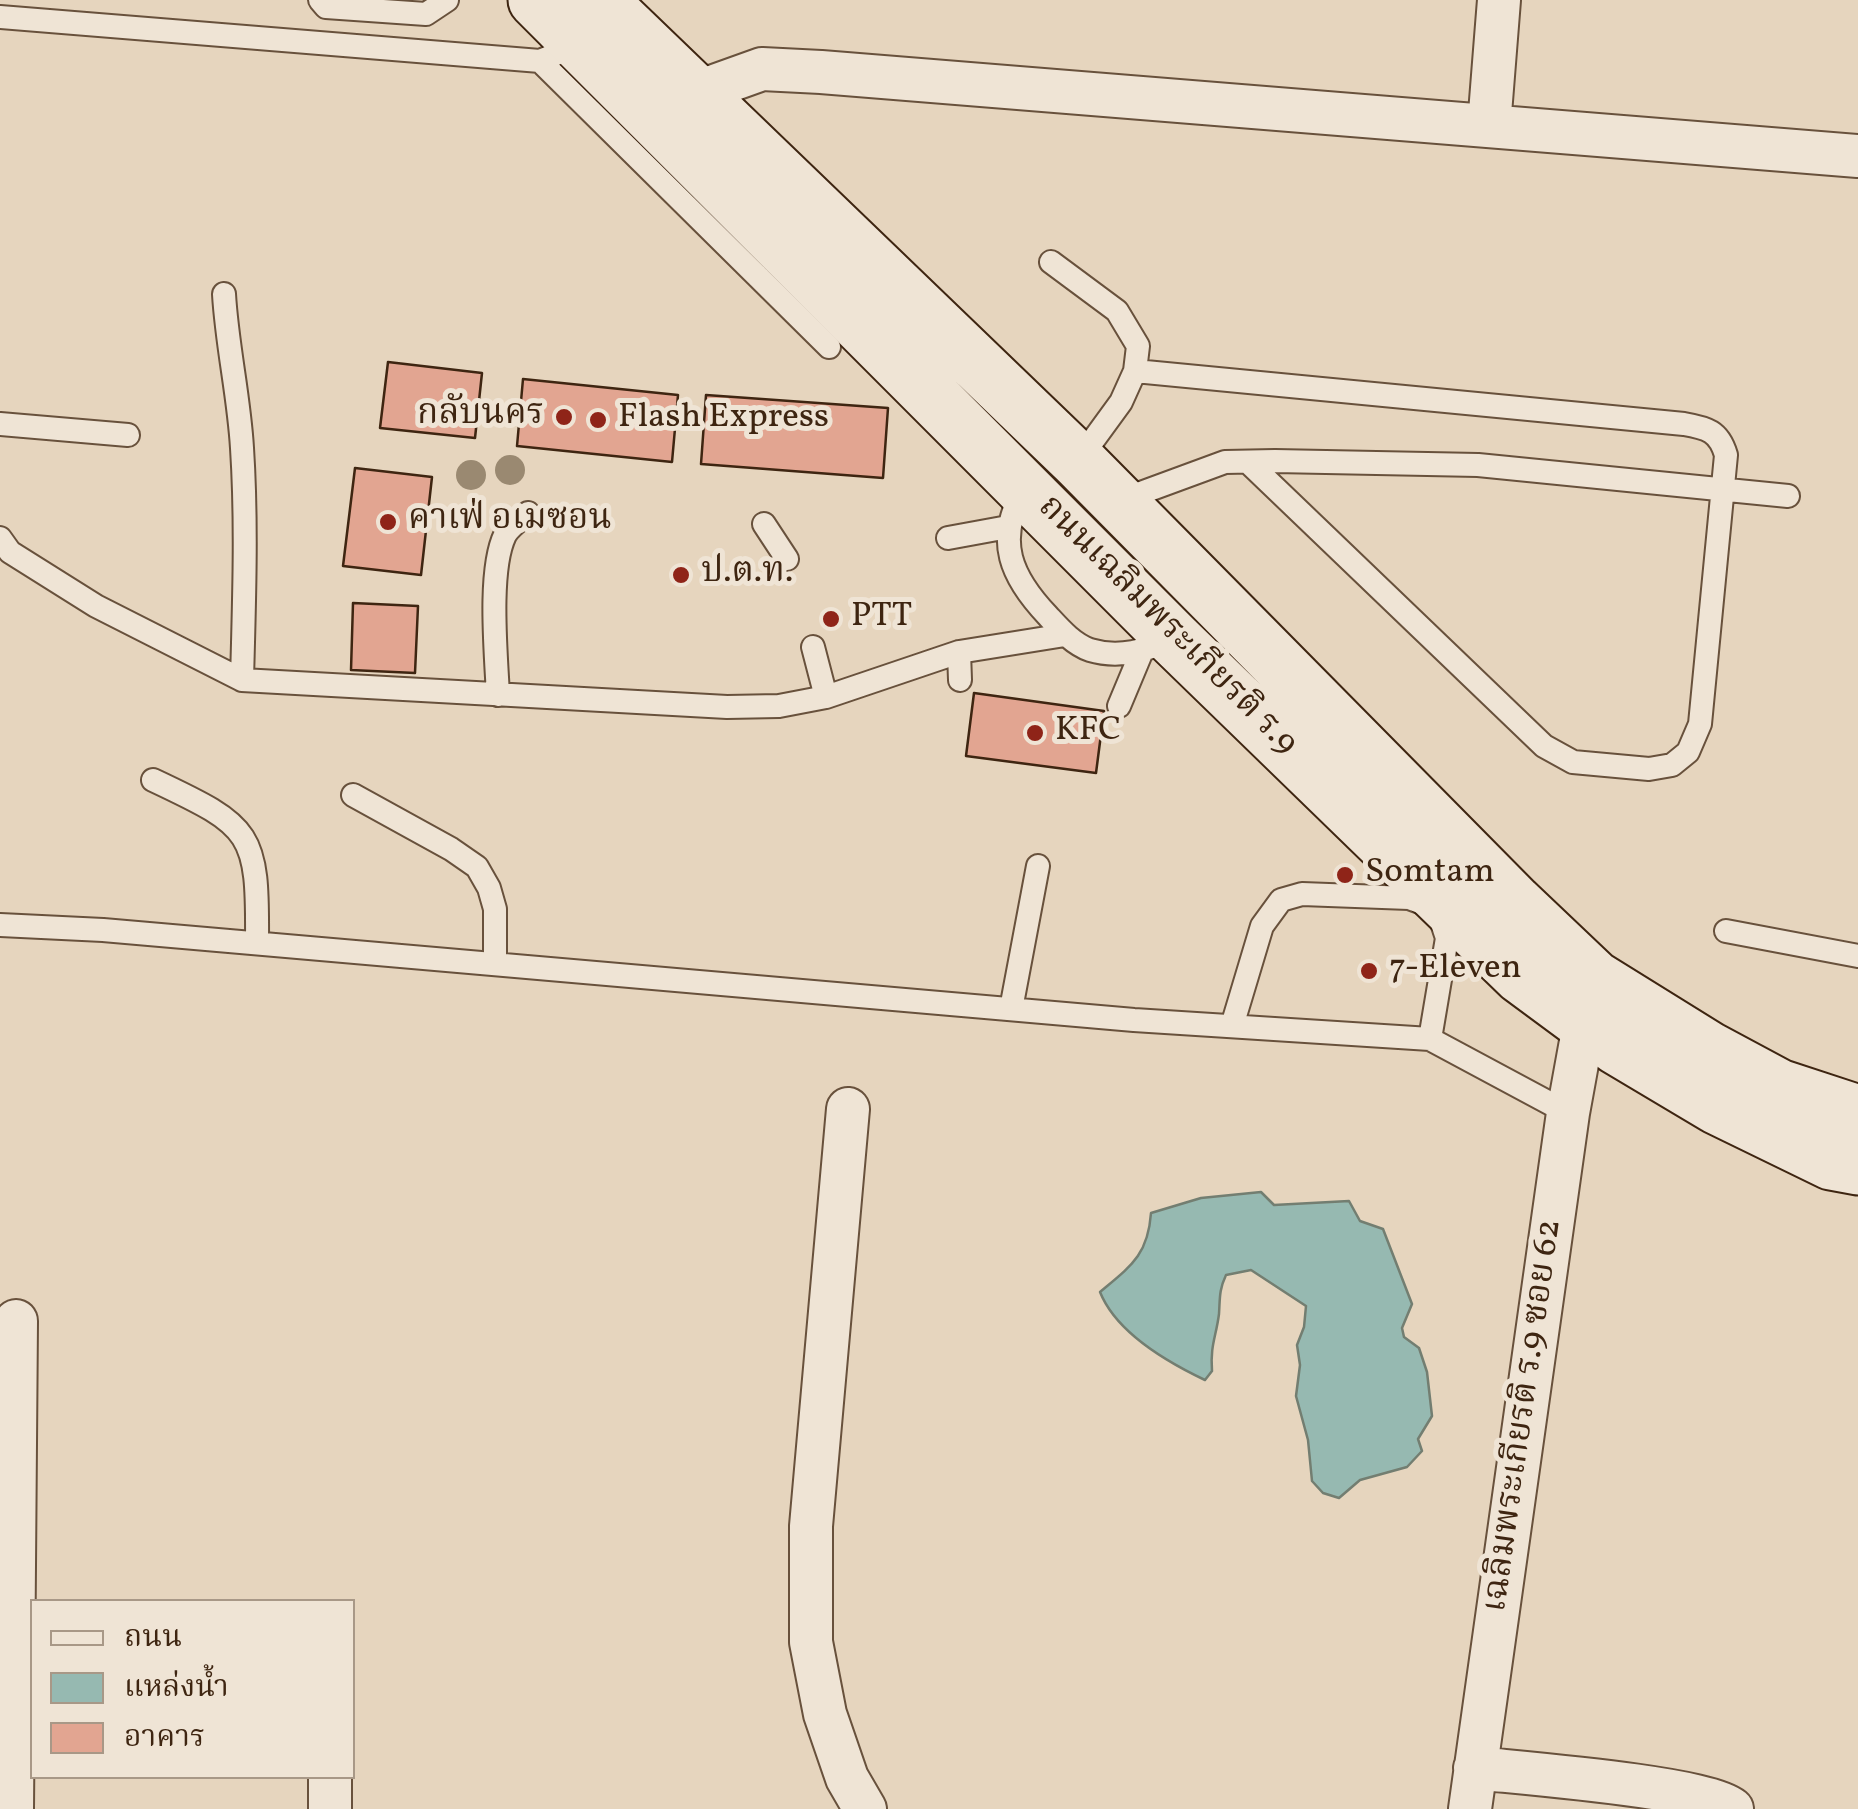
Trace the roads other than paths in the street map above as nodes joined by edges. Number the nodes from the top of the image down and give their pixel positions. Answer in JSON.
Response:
{"nodes":[{"id":1,"x":320,"y":0,"type":"edge"},
{"id":2,"x":447,"y":0,"type":"edge"},
{"id":3,"x":536,"y":0,"type":"edge"},
{"id":4,"x":1499,"y":0,"type":"edge"},
{"id":5,"x":0,"y":17,"type":"edge"},
{"id":6,"x":586,"y":22,"type":"edge"},
{"id":7,"x":695,"y":93,"type":"junction"},
{"id":8,"x":1490,"y":126,"type":"junction"},
{"id":9,"x":1858,"y":156,"type":"edge"},
{"id":10,"x":1050,"y":262,"type":"dead end"},
{"id":11,"x":224,"y":294,"type":"dead end"},
{"id":12,"x":829,"y":347,"type":"dead end"},
{"id":13,"x":1135,"y":371,"type":"junction"},
{"id":14,"x":0,"y":424,"type":"edge"},
{"id":15,"x":128,"y":435,"type":"dead end"},
{"id":16,"x":1078,"y":461,"type":"junction"},
{"id":17,"x":1248,"y":462,"type":"junction"},
{"id":18,"x":1722,"y":490,"type":"junction"},
{"id":19,"x":1788,"y":496,"type":"dead end"},
{"id":20,"x":1116,"y":502,"type":"junction"},
{"id":21,"x":1016,"y":507,"type":"junction"},
{"id":22,"x":528,"y":513,"type":"dead end"},
{"id":23,"x":764,"y":524,"type":"dead end"},
{"id":24,"x":0,"y":538,"type":"edge"},
{"id":25,"x":948,"y":538,"type":"dead end"},
{"id":26,"x":787,"y":560,"type":"dead end"},
{"id":27,"x":1065,"y":635,"type":"junction"},
{"id":28,"x":1158,"y":645,"type":"junction"},
{"id":29,"x":814,"y":648,"type":"dead end"},
{"id":30,"x":959,"y":652,"type":"junction"},
{"id":31,"x":242,"y":680,"type":"junction"},
{"id":32,"x":960,"y":680,"type":"dead end"},
{"id":33,"x":498,"y":694,"type":"junction"},
{"id":34,"x":826,"y":697,"type":"junction"},
{"id":35,"x":1119,"y":706,"type":"dead end"},
{"id":36,"x":153,"y":780,"type":"dead end"},
{"id":37,"x":353,"y":795,"type":"dead end"},
{"id":38,"x":1038,"y":866,"type":"dead end"},
{"id":39,"x":0,"y":925,"type":"edge"},
{"id":40,"x":1726,"y":932,"type":"dead end"},
{"id":41,"x":256,"y":943,"type":"junction"},
{"id":42,"x":1858,"y":956,"type":"edge"},
{"id":43,"x":495,"y":964,"type":"junction"},
{"id":44,"x":1589,"y":1001,"type":"junction"},
{"id":45,"x":1012,"y":1009,"type":"junction"},
{"id":46,"x":1232,"y":1026,"type":"junction"},
{"id":47,"x":1430,"y":1039,"type":"junction"},
{"id":48,"x":848,"y":1109,"type":"dead end"},
{"id":49,"x":1568,"y":1113,"type":"junction"},
{"id":50,"x":1858,"y":1114,"type":"edge"},
{"id":51,"x":1858,"y":1167,"type":"edge"},
{"id":52,"x":16,"y":1321,"type":"dead end"},
{"id":53,"x":330,"y":1779,"type":"edge"},
{"id":54,"x":1472,"y":1788,"type":"edge"},
{"id":55,"x":12,"y":1809,"type":"edge"},
{"id":56,"x":330,"y":1809,"type":"edge"},
{"id":57,"x":864,"y":1809,"type":"edge"},
{"id":58,"x":1732,"y":1809,"type":"edge"}],
"edges":[{"from":1,"to":2,"type":"lane"},
{"from":3,"to":6,"type":"main road","name":"ถนนเฉลิมพระเกียรติ ร.9"},
{"from":4,"to":8,"type":"street"},
{"from":5,"to":6,"type":"lane"},
{"from":6,"to":7,"type":"main road","name":"ถนนเฉลิมพระเกียรติ ร.9"},
{"from":6,"to":12,"type":"lane"},
{"from":6,"to":21,"type":"main road","name":"ถนนเฉลิมพระเกียรติ ร.9"},
{"from":7,"to":8,"type":"street"},
{"from":7,"to":16,"type":"main road","name":"ถนนเฉลิมพระเกียรติ ร.9"},
{"from":8,"to":9,"type":"street"},
{"from":10,"to":13,"type":"lane"},
{"from":11,"to":31,"type":"lane"},
{"from":13,"to":16,"type":"lane"},
{"from":13,"to":18,"type":"lane"},
{"from":14,"to":15,"type":"lane"},
{"from":16,"to":20,"type":"main road","name":"ถนนเฉลิมพระเกียรติ ร.9"},
{"from":17,"to":18,"type":"lane"},
{"from":17,"to":18,"type":"lane"},
{"from":17,"to":20,"type":"lane"},
{"from":18,"to":19,"type":"lane"},
{"from":20,"to":44,"type":"main road","name":"ถนนเฉลิมพระเกียรติ ร.9"},
{"from":21,"to":25,"type":"lane"},
{"from":21,"to":27,"type":"lane"},
{"from":21,"to":28,"type":"main road","name":"ถนนเฉลิมพระเกียรติ ร.9"},
{"from":22,"to":33,"type":"lane"},
{"from":23,"to":26,"type":"lane"},
{"from":24,"to":31,"type":"lane"},
{"from":27,"to":28,"type":"lane"},
{"from":27,"to":30,"type":"lane"},
{"from":28,"to":35,"type":"lane"},
{"from":28,"to":44,"type":"main road","name":"ถนนเฉลิมพระเกียรติ ร.9"},
{"from":29,"to":34,"type":"lane"},
{"from":30,"to":32,"type":"lane"},
{"from":30,"to":34,"type":"lane"},
{"from":31,"to":33,"type":"lane"},
{"from":33,"to":34,"type":"lane"},
{"from":36,"to":41,"type":"lane"},
{"from":37,"to":43,"type":"lane"},
{"from":38,"to":45,"type":"lane"},
{"from":39,"to":41,"type":"lane"},
{"from":40,"to":42,"type":"lane"},
{"from":41,"to":43,"type":"lane"},
{"from":43,"to":45,"type":"lane"},
{"from":44,"to":49,"type":"street","name":"เฉลิมพระเกียรติ ร.9 ซอย 62"},
{"from":44,"to":50,"type":"main road","name":"ถนนเฉลิมพระเกียรติ ร.9"},
{"from":44,"to":51,"type":"main road","name":"ถนนเฉลิมพระเกียรติ ร.9"},
{"from":45,"to":46,"type":"lane"},
{"from":46,"to":47,"type":"lane"},
{"from":46,"to":47,"type":"lane"},
{"from":47,"to":49,"type":"lane"},
{"from":48,"to":57,"type":"street"},
{"from":49,"to":54,"type":"street","name":"เฉลิมพระเกียรติ ร.9 ซอย 62"},
{"from":52,"to":55,"type":"street"},
{"from":53,"to":56,"type":"street"},
{"from":54,"to":58,"type":"street"}]}
